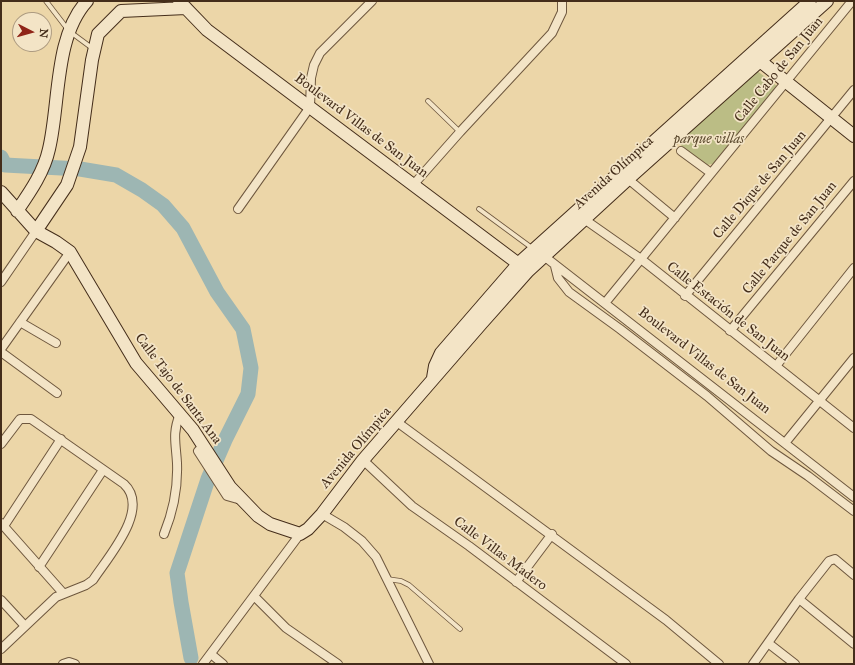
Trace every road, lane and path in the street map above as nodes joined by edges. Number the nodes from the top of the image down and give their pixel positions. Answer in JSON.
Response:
{"nodes":[{"id":1,"x":46,"y":1,"type":"edge"},
{"id":2,"x":87,"y":1,"type":"edge"},
{"id":3,"x":372,"y":1,"type":"edge"},
{"id":4,"x":562,"y":1,"type":"edge"},
{"id":5,"x":810,"y":1,"type":"edge"},
{"id":6,"x":827,"y":1,"type":"edge"},
{"id":7,"x":852,"y":1,"type":"edge"},
{"id":8,"x":182,"y":5,"type":"edge"},
{"id":9,"x":69,"y":31,"type":"junction"},
{"id":10,"x":94,"y":49,"type":"junction"},
{"id":11,"x":751,"y":54,"type":"junction"},
{"id":12,"x":760,"y":62,"type":"junction"},
{"id":13,"x":785,"y":82,"type":"junction"},
{"id":14,"x":854,"y":90,"type":"edge"},
{"id":15,"x":428,"y":101,"type":"dead end"},
{"id":16,"x":310,"y":107,"type":"junction"},
{"id":17,"x":832,"y":119,"type":"junction"},
{"id":18,"x":460,"y":132,"type":"junction"},
{"id":19,"x":854,"y":136,"type":"edge"},
{"id":20,"x":681,"y":151,"type":"dead end"},
{"id":21,"x":711,"y":173,"type":"junction"},
{"id":22,"x":628,"y":179,"type":"junction"},
{"id":23,"x":854,"y":180,"type":"edge"},
{"id":24,"x":414,"y":184,"type":"junction"},
{"id":25,"x":1,"y":192,"type":"edge"},
{"id":26,"x":238,"y":209,"type":"dead end"},
{"id":27,"x":479,"y":209,"type":"dead end"},
{"id":28,"x":17,"y":211,"type":"junction"},
{"id":29,"x":676,"y":218,"type":"junction"},
{"id":30,"x":584,"y":219,"type":"junction"},
{"id":31,"x":39,"y":227,"type":"junction"},
{"id":32,"x":70,"y":252,"type":"junction"},
{"id":33,"x":539,"y":253,"type":"junction"},
{"id":34,"x":641,"y":259,"type":"junction"},
{"id":35,"x":519,"y":263,"type":"junction"},
{"id":36,"x":555,"y":266,"type":"junction"},
{"id":37,"x":854,"y":268,"type":"edge"},
{"id":38,"x":528,"y":271,"type":"junction"},
{"id":39,"x":1,"y":282,"type":"edge"},
{"id":40,"x":685,"y":296,"type":"junction"},
{"id":41,"x":605,"y":303,"type":"junction"},
{"id":42,"x":20,"y":322,"type":"junction"},
{"id":43,"x":730,"y":331,"type":"junction"},
{"id":44,"x":56,"y":344,"type":"dead end"},
{"id":45,"x":1,"y":349,"type":"edge"},
{"id":46,"x":1,"y":352,"type":"edge"},
{"id":47,"x":854,"y":358,"type":"edge"},
{"id":48,"x":776,"y":366,"type":"junction"},
{"id":49,"x":433,"y":379,"type":"junction"},
{"id":50,"x":57,"y":393,"type":"dead end"},
{"id":51,"x":819,"y":400,"type":"junction"},
{"id":52,"x":180,"y":414,"type":"junction"},
{"id":53,"x":397,"y":422,"type":"junction"},
{"id":54,"x":854,"y":428,"type":"edge"},
{"id":55,"x":61,"y":439,"type":"junction"},
{"id":56,"x":785,"y":443,"type":"junction"},
{"id":57,"x":1,"y":444,"type":"edge"},
{"id":58,"x":363,"y":460,"type":"junction"},
{"id":59,"x":103,"y":470,"type":"junction"},
{"id":60,"x":854,"y":497,"type":"edge"},
{"id":61,"x":854,"y":511,"type":"edge"},
{"id":62,"x":322,"y":514,"type":"junction"},
{"id":63,"x":2,"y":525,"type":"edge"},
{"id":64,"x":164,"y":534,"type":"dead end"},
{"id":65,"x":300,"y":534,"type":"junction"},
{"id":66,"x":552,"y":534,"type":"junction"},
{"id":67,"x":39,"y":567,"type":"junction"},
{"id":68,"x":854,"y":575,"type":"edge"},
{"id":69,"x":387,"y":579,"type":"junction"},
{"id":70,"x":516,"y":582,"type":"junction"},
{"id":71,"x":63,"y":593,"type":"junction"},
{"id":72,"x":254,"y":596,"type":"junction"},
{"id":73,"x":799,"y":599,"type":"junction"},
{"id":74,"x":1,"y":600,"type":"edge"},
{"id":75,"x":25,"y":626,"type":"junction"},
{"id":76,"x":460,"y":629,"type":"dead end"},
{"id":77,"x":768,"y":643,"type":"junction"},
{"id":78,"x":854,"y":644,"type":"edge"},
{"id":79,"x":1,"y":650,"type":"edge"},
{"id":80,"x":211,"y":654,"type":"junction"},
{"id":81,"x":62,"y":664,"type":"edge"},
{"id":82,"x":76,"y":664,"type":"edge"},
{"id":83,"x":203,"y":664,"type":"edge"},
{"id":84,"x":223,"y":664,"type":"edge"},
{"id":85,"x":338,"y":664,"type":"edge"},
{"id":86,"x":429,"y":664,"type":"edge"},
{"id":87,"x":626,"y":664,"type":"edge"},
{"id":88,"x":719,"y":664,"type":"edge"},
{"id":89,"x":753,"y":664,"type":"edge"},
{"id":90,"x":795,"y":664,"type":"edge"}],
"edges":[{"from":1,"to":9,"type":"lane"},
{"from":2,"to":9,"type":"street"},
{"from":3,"to":16,"type":"street"},
{"from":4,"to":18,"type":"street"},
{"from":5,"to":11,"type":"street","name":"Avenida Olímpica"},
{"from":6,"to":12,"type":"street","name":"Avenida Olímpica"},
{"from":7,"to":13,"type":"street","name":"Calle Cabo de San Juan"},
{"from":8,"to":10,"type":"street"},
{"from":8,"to":16,"type":"street","name":"Boulevard Villas de San Juan"},
{"from":9,"to":10,"type":"lane"},
{"from":9,"to":28,"type":"street"},
{"from":10,"to":31,"type":"street"},
{"from":11,"to":12,"type":"street"},
{"from":11,"to":33,"type":"street","name":"Avenida Olímpica"},
{"from":12,"to":13,"type":"street"},
{"from":12,"to":22,"type":"street","name":"Avenida Olímpica"},
{"from":13,"to":17,"type":"street"},
{"from":13,"to":21,"type":"street","name":"Calle Cabo de San Juan"},
{"from":14,"to":17,"type":"street","name":"Calle Dique de San Juan"},
{"from":15,"to":18,"type":"lane"},
{"from":16,"to":24,"type":"street","name":"Boulevard Villas de San Juan"},
{"from":16,"to":26,"type":"street"},
{"from":17,"to":19,"type":"street"},
{"from":17,"to":40,"type":"street","name":"Calle Dique de San Juan"},
{"from":18,"to":24,"type":"street"},
{"from":20,"to":21,"type":"street"},
{"from":21,"to":29,"type":"street","name":"Calle Cabo de San Juan"},
{"from":22,"to":29,"type":"street"},
{"from":22,"to":30,"type":"street","name":"Avenida Olímpica"},
{"from":23,"to":43,"type":"street","name":"Calle Parque de San Juan"},
{"from":24,"to":35,"type":"street","name":"Boulevard Villas de San Juan"},
{"from":25,"to":28,"type":"street","name":"Calle Tajo de Santa Ana"},
{"from":27,"to":33,"type":"lane"},
{"from":28,"to":31,"type":"street","name":"Calle Tajo de Santa Ana"},
{"from":29,"to":34,"type":"street","name":"Calle Cabo de San Juan"},
{"from":30,"to":33,"type":"street","name":"Avenida Olímpica"},
{"from":30,"to":34,"type":"street","name":"Calle Estación de San Juan"},
{"from":31,"to":32,"type":"street","name":"Calle Tajo de Santa Ana"},
{"from":31,"to":39,"type":"street"},
{"from":32,"to":42,"type":"street"},
{"from":32,"to":52,"type":"street","name":"Calle Tajo de Santa Ana"},
{"from":33,"to":35,"type":"street","name":"Avenida Olímpica"},
{"from":33,"to":36,"type":"street","name":"Boulevard Villas de San Juan"},
{"from":33,"to":38,"type":"street","name":"Avenida Olímpica"},
{"from":34,"to":40,"type":"street","name":"Calle Estación de San Juan"},
{"from":34,"to":41,"type":"street","name":"Calle Cabo de San Juan"},
{"from":35,"to":38,"type":"street","name":"Boulevard Villas de San Juan"},
{"from":35,"to":49,"type":"street","name":"Avenida Olímpica"},
{"from":36,"to":41,"type":"street","name":"Boulevard Villas de San Juan"},
{"from":36,"to":61,"type":"street"},
{"from":37,"to":48,"type":"street"},
{"from":38,"to":49,"type":"street","name":"Avenida Olímpica"},
{"from":40,"to":43,"type":"street","name":"Calle Estación de San Juan"},
{"from":41,"to":56,"type":"street","name":"Boulevard Villas de San Juan"},
{"from":42,"to":44,"type":"street"},
{"from":42,"to":45,"type":"street"},
{"from":43,"to":48,"type":"street","name":"Calle Estación de San Juan"},
{"from":46,"to":50,"type":"street"},
{"from":47,"to":51,"type":"street"},
{"from":48,"to":51,"type":"street","name":"Calle Estación de San Juan"},
{"from":49,"to":53,"type":"street","name":"Avenida Olímpica"},
{"from":51,"to":54,"type":"street","name":"Calle Estación de San Juan"},
{"from":51,"to":56,"type":"street"},
{"from":52,"to":64,"type":"street"},
{"from":52,"to":65,"type":"street","name":"Calle Tajo de Santa Ana"},
{"from":53,"to":58,"type":"street","name":"Avenida Olímpica"},
{"from":53,"to":66,"type":"street"},
{"from":55,"to":57,"type":"street"},
{"from":55,"to":59,"type":"street"},
{"from":55,"to":63,"type":"street"},
{"from":56,"to":60,"type":"street","name":"Boulevard Villas de San Juan"},
{"from":58,"to":62,"type":"street","name":"Avenida Olímpica"},
{"from":58,"to":70,"type":"street","name":"Calle Villas Madero"},
{"from":59,"to":67,"type":"street"},
{"from":59,"to":71,"type":"street"},
{"from":62,"to":65,"type":"street","name":"Avenida Olímpica"},
{"from":62,"to":69,"type":"street"},
{"from":63,"to":67,"type":"street"},
{"from":65,"to":72,"type":"street"},
{"from":66,"to":70,"type":"street"},
{"from":66,"to":88,"type":"street"},
{"from":67,"to":71,"type":"street"},
{"from":68,"to":73,"type":"street"},
{"from":69,"to":76,"type":"lane"},
{"from":69,"to":86,"type":"street"},
{"from":70,"to":87,"type":"street","name":"Calle Villas Madero"},
{"from":71,"to":75,"type":"street"},
{"from":72,"to":80,"type":"street"},
{"from":72,"to":85,"type":"street"},
{"from":73,"to":77,"type":"street"},
{"from":73,"to":78,"type":"street"},
{"from":74,"to":75,"type":"street"},
{"from":75,"to":79,"type":"street"},
{"from":77,"to":89,"type":"street"},
{"from":77,"to":90,"type":"street"},
{"from":80,"to":83,"type":"street"},
{"from":80,"to":84,"type":"street"},
{"from":81,"to":82,"type":"street"}]}
